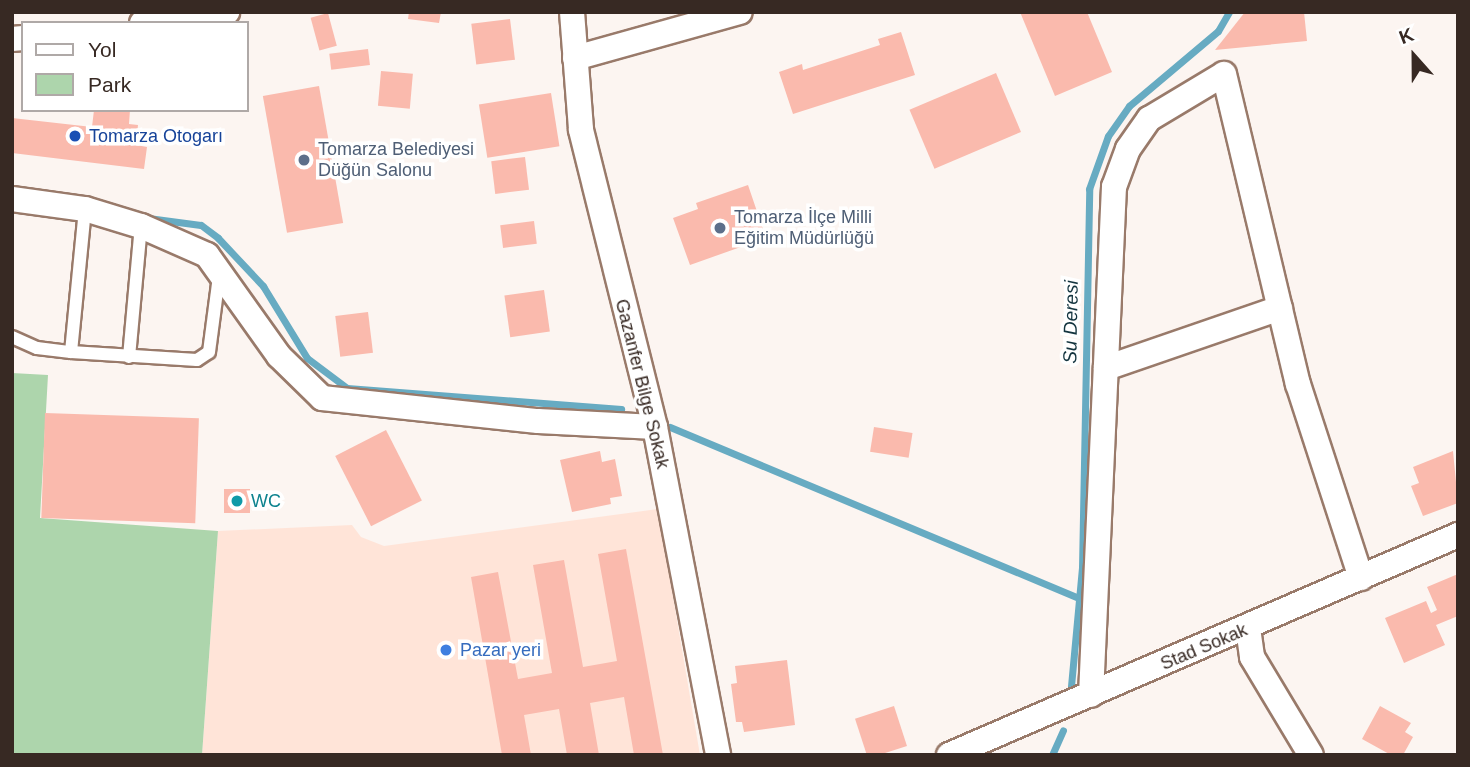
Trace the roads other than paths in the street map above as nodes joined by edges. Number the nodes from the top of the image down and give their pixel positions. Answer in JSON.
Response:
{"nodes":[{"id":1,"x":227,"y":12,"type":"edge"},
{"id":2,"x":572,"y":12,"type":"edge"},
{"id":3,"x":740,"y":12,"type":"edge"},
{"id":4,"x":157,"y":21,"type":"edge"},
{"id":5,"x":575,"y":58,"type":"junction"},
{"id":6,"x":12,"y":199,"type":"edge"},
{"id":7,"x":85,"y":209,"type":"junction"},
{"id":8,"x":141,"y":226,"type":"junction"},
{"id":9,"x":220,"y":273,"type":"junction"},
{"id":10,"x":1280,"y":308,"type":"junction"},
{"id":11,"x":12,"y":337,"type":"edge"},
{"id":12,"x":71,"y":352,"type":"junction"},
{"id":13,"x":130,"y":357,"type":"junction"},
{"id":14,"x":1106,"y":368,"type":"junction"},
{"id":15,"x":655,"y":427,"type":"junction"},
{"id":16,"x":1458,"y":535,"type":"edge"},
{"id":17,"x":1361,"y":578,"type":"junction"},
{"id":18,"x":1248,"y":628,"type":"junction"},
{"id":19,"x":1091,"y":695,"type":"junction"},
{"id":20,"x":718,"y":755,"type":"edge"},
{"id":21,"x":949,"y":755,"type":"edge"},
{"id":22,"x":1311,"y":755,"type":"edge"}],
"edges":[{"from":1,"to":4,"type":"street"},
{"from":2,"to":5,"type":"street","name":"Gazanfer Bilge Sokak"},
{"from":3,"to":5,"type":"street"},
{"from":5,"to":15,"type":"street","name":"Gazanfer Bilge Sokak"},
{"from":6,"to":7,"type":"street"},
{"from":7,"to":8,"type":"street"},
{"from":7,"to":12,"type":"lane"},
{"from":8,"to":9,"type":"street"},
{"from":8,"to":13,"type":"lane"},
{"from":9,"to":13,"type":"lane"},
{"from":9,"to":15,"type":"street"},
{"from":10,"to":14,"type":"street"},
{"from":10,"to":14,"type":"street"},
{"from":10,"to":17,"type":"street"},
{"from":11,"to":12,"type":"lane"},
{"from":12,"to":13,"type":"lane"},
{"from":14,"to":19,"type":"street"},
{"from":15,"to":20,"type":"street","name":"Gazanfer Bilge Sokak"},
{"from":16,"to":17,"type":"street","name":"Stad Sokak"},
{"from":17,"to":18,"type":"street","name":"Stad Sokak"},
{"from":18,"to":19,"type":"street","name":"Stad Sokak"},
{"from":18,"to":22,"type":"street"},
{"from":19,"to":21,"type":"street","name":"Stad Sokak"}]}
